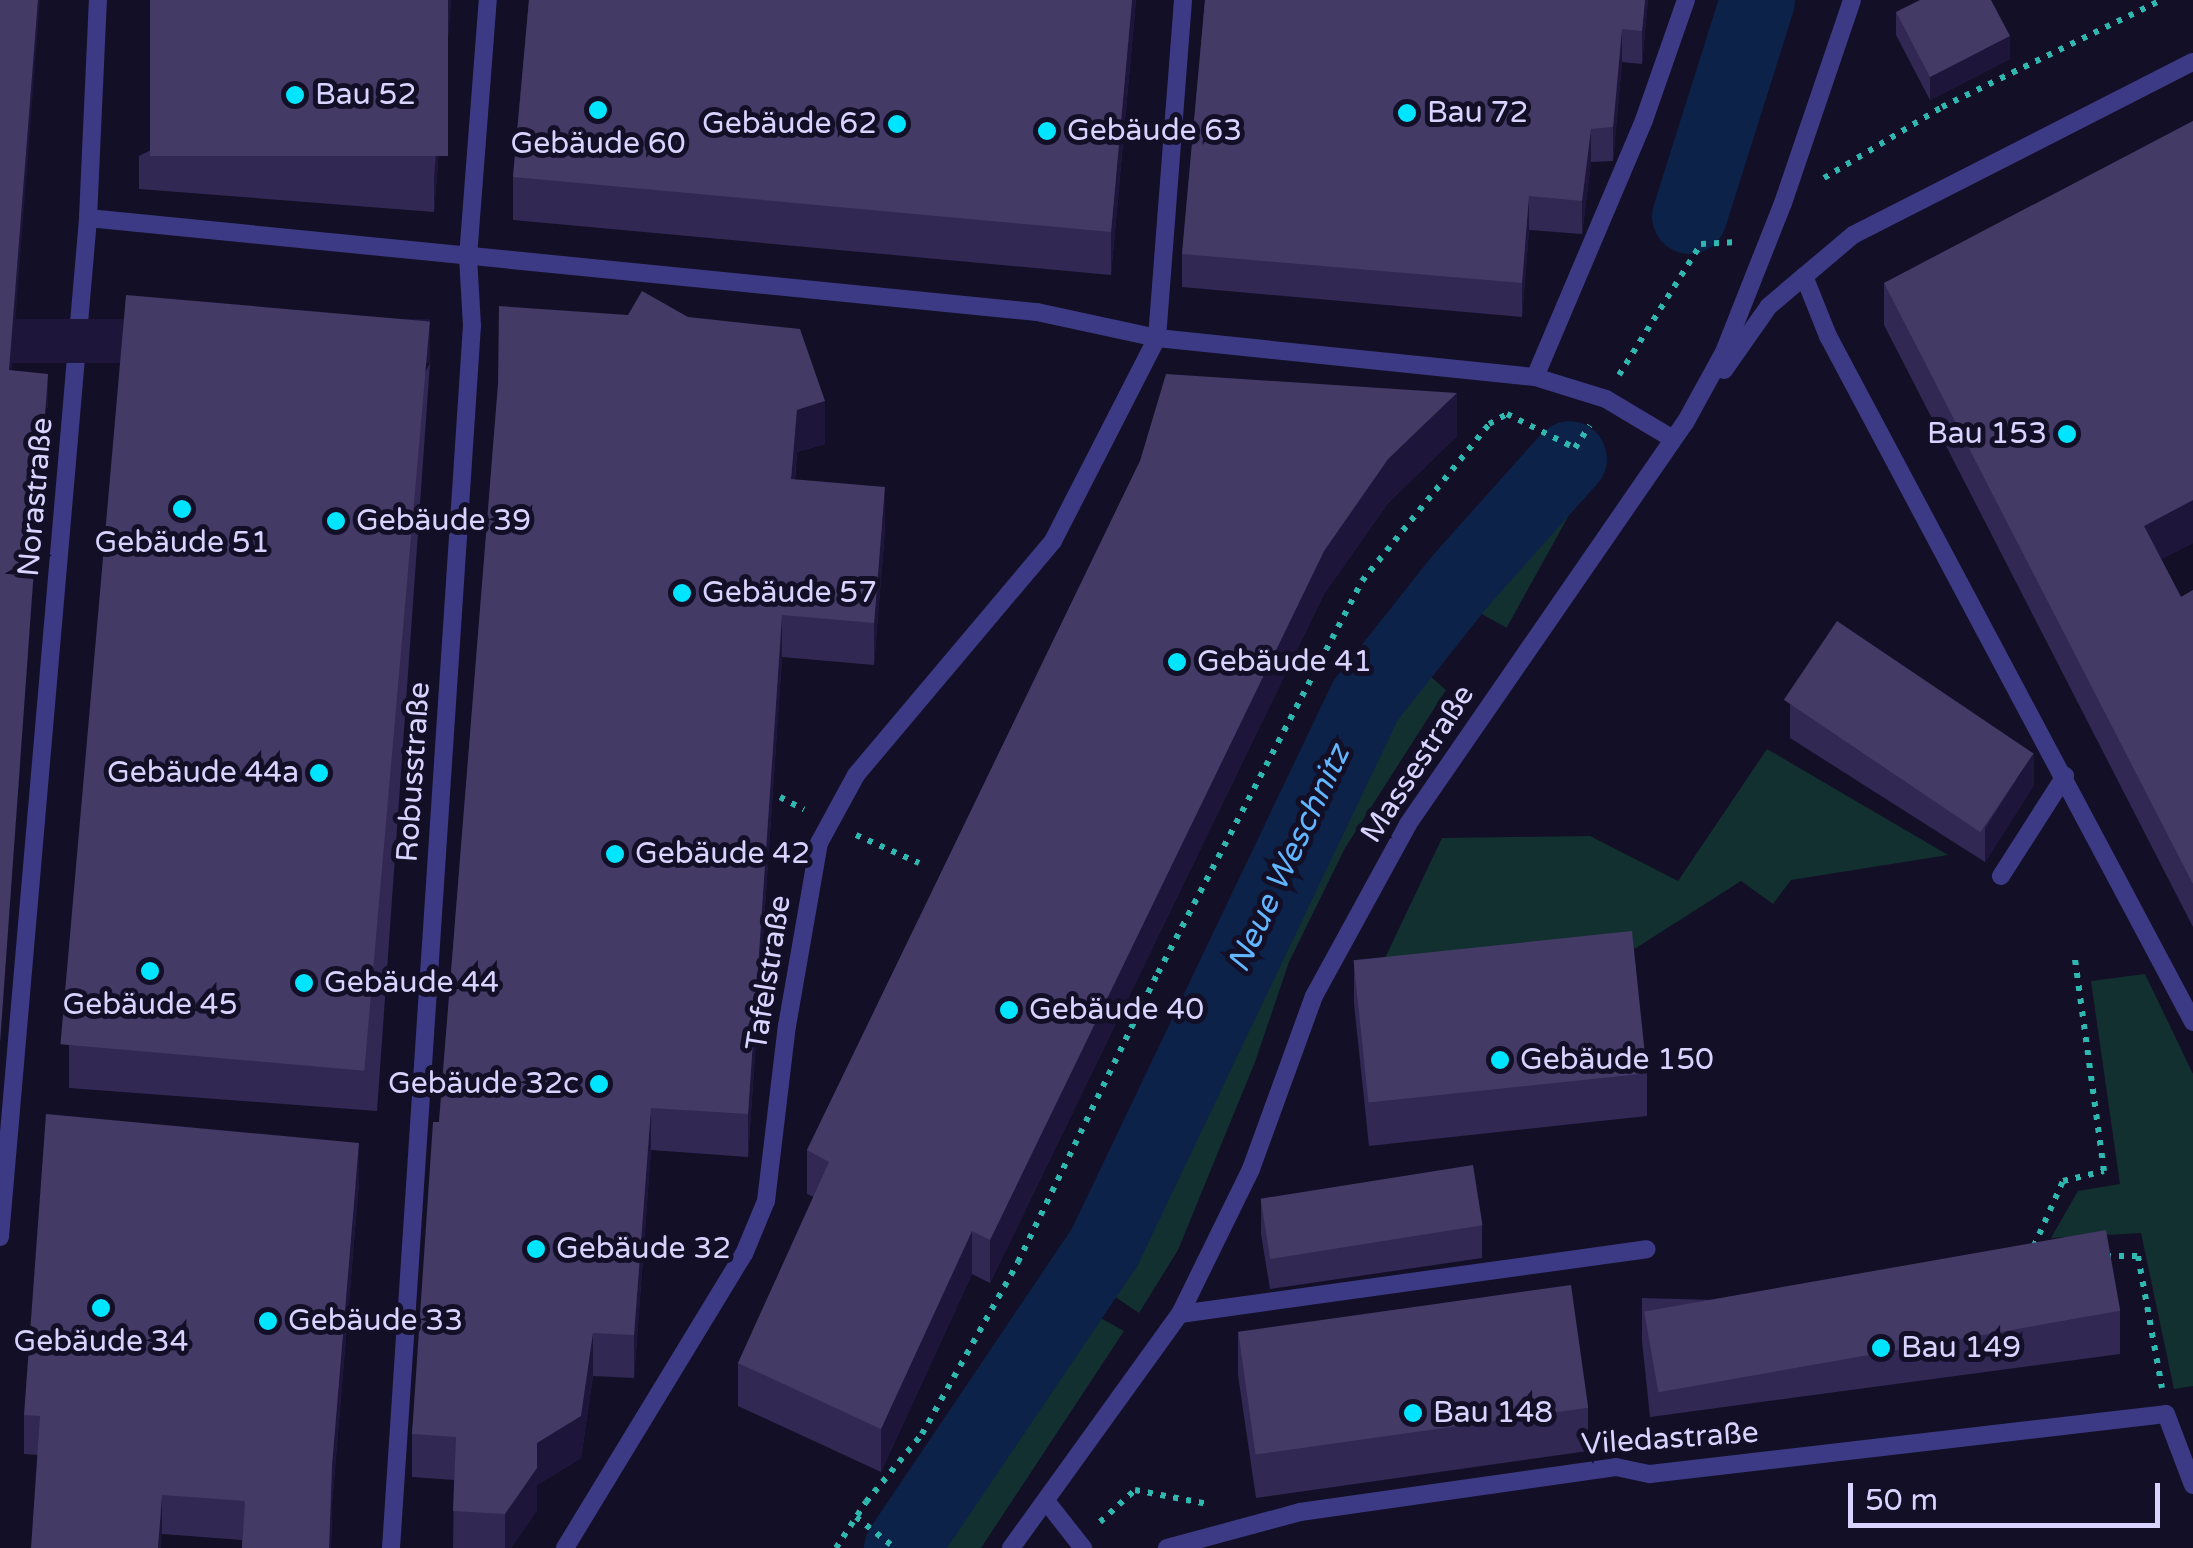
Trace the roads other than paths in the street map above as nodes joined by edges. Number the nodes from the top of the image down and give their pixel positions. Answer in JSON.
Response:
{"nodes":[{"id":1,"x":98,"y":0,"type":"edge"},
{"id":2,"x":488,"y":0,"type":"edge"},
{"id":3,"x":1183,"y":0,"type":"edge"},
{"id":4,"x":1686,"y":0,"type":"edge"},
{"id":5,"x":1852,"y":0,"type":"edge"},
{"id":6,"x":2193,"y":62,"type":"edge"},
{"id":7,"x":88,"y":218,"type":"junction"},
{"id":8,"x":468,"y":258,"type":"junction"},
{"id":9,"x":1804,"y":276,"type":"junction"},
{"id":10,"x":1156,"y":338,"type":"junction"},
{"id":11,"x":1535,"y":377,"type":"junction"},
{"id":12,"x":1685,"y":422,"type":"junction"},
{"id":13,"x":1673,"y":439,"type":"junction"},
{"id":14,"x":2064,"y":776,"type":"junction"},
{"id":15,"x":2001,"y":876,"type":"dead end"},
{"id":16,"x":2193,"y":1022,"type":"edge"},
{"id":17,"x":0,"y":1238,"type":"edge"},
{"id":18,"x":1646,"y":1249,"type":"dead end"},
{"id":19,"x":1180,"y":1314,"type":"junction"},
{"id":20,"x":2188,"y":1457,"type":"edge"},
{"id":21,"x":2193,"y":1485,"type":"edge"},
{"id":22,"x":1046,"y":1500,"type":"junction"},
{"id":23,"x":1081,"y":1545,"type":"edge"},
{"id":24,"x":391,"y":1548,"type":"edge"},
{"id":25,"x":565,"y":1548,"type":"edge"},
{"id":26,"x":1011,"y":1548,"type":"edge"},
{"id":27,"x":1167,"y":1548,"type":"edge"}],
"edges":[{"from":1,"to":7,"type":"lane","name":"Norastraße"},
{"from":2,"to":8,"type":"lane","name":"Robusstraße"},
{"from":3,"to":10,"type":"lane"},
{"from":4,"to":11,"type":"lane"},
{"from":5,"to":12,"type":"lane","name":"Massestraße"},
{"from":6,"to":9,"type":"lane"},
{"from":7,"to":8,"type":"lane"},
{"from":7,"to":17,"type":"lane","name":"Norastraße"},
{"from":8,"to":10,"type":"lane"},
{"from":8,"to":24,"type":"lane","name":"Robusstraße"},
{"from":9,"to":12,"type":"lane"},
{"from":9,"to":14,"type":"lane"},
{"from":10,"to":11,"type":"lane"},
{"from":10,"to":25,"type":"lane","name":"Tafelstraße"},
{"from":11,"to":13,"type":"lane"},
{"from":12,"to":13,"type":"lane","name":"Massestraße"},
{"from":13,"to":19,"type":"lane","name":"Massestraße"},
{"from":14,"to":15,"type":"lane"},
{"from":14,"to":16,"type":"lane"},
{"from":18,"to":19,"type":"lane"},
{"from":19,"to":22,"type":"lane","name":"Massestraße"},
{"from":20,"to":21,"type":"lane"},
{"from":20,"to":27,"type":"lane","name":"Viledastraße"},
{"from":22,"to":23,"type":"lane"},
{"from":22,"to":26,"type":"lane","name":"Massestraße"}]}
